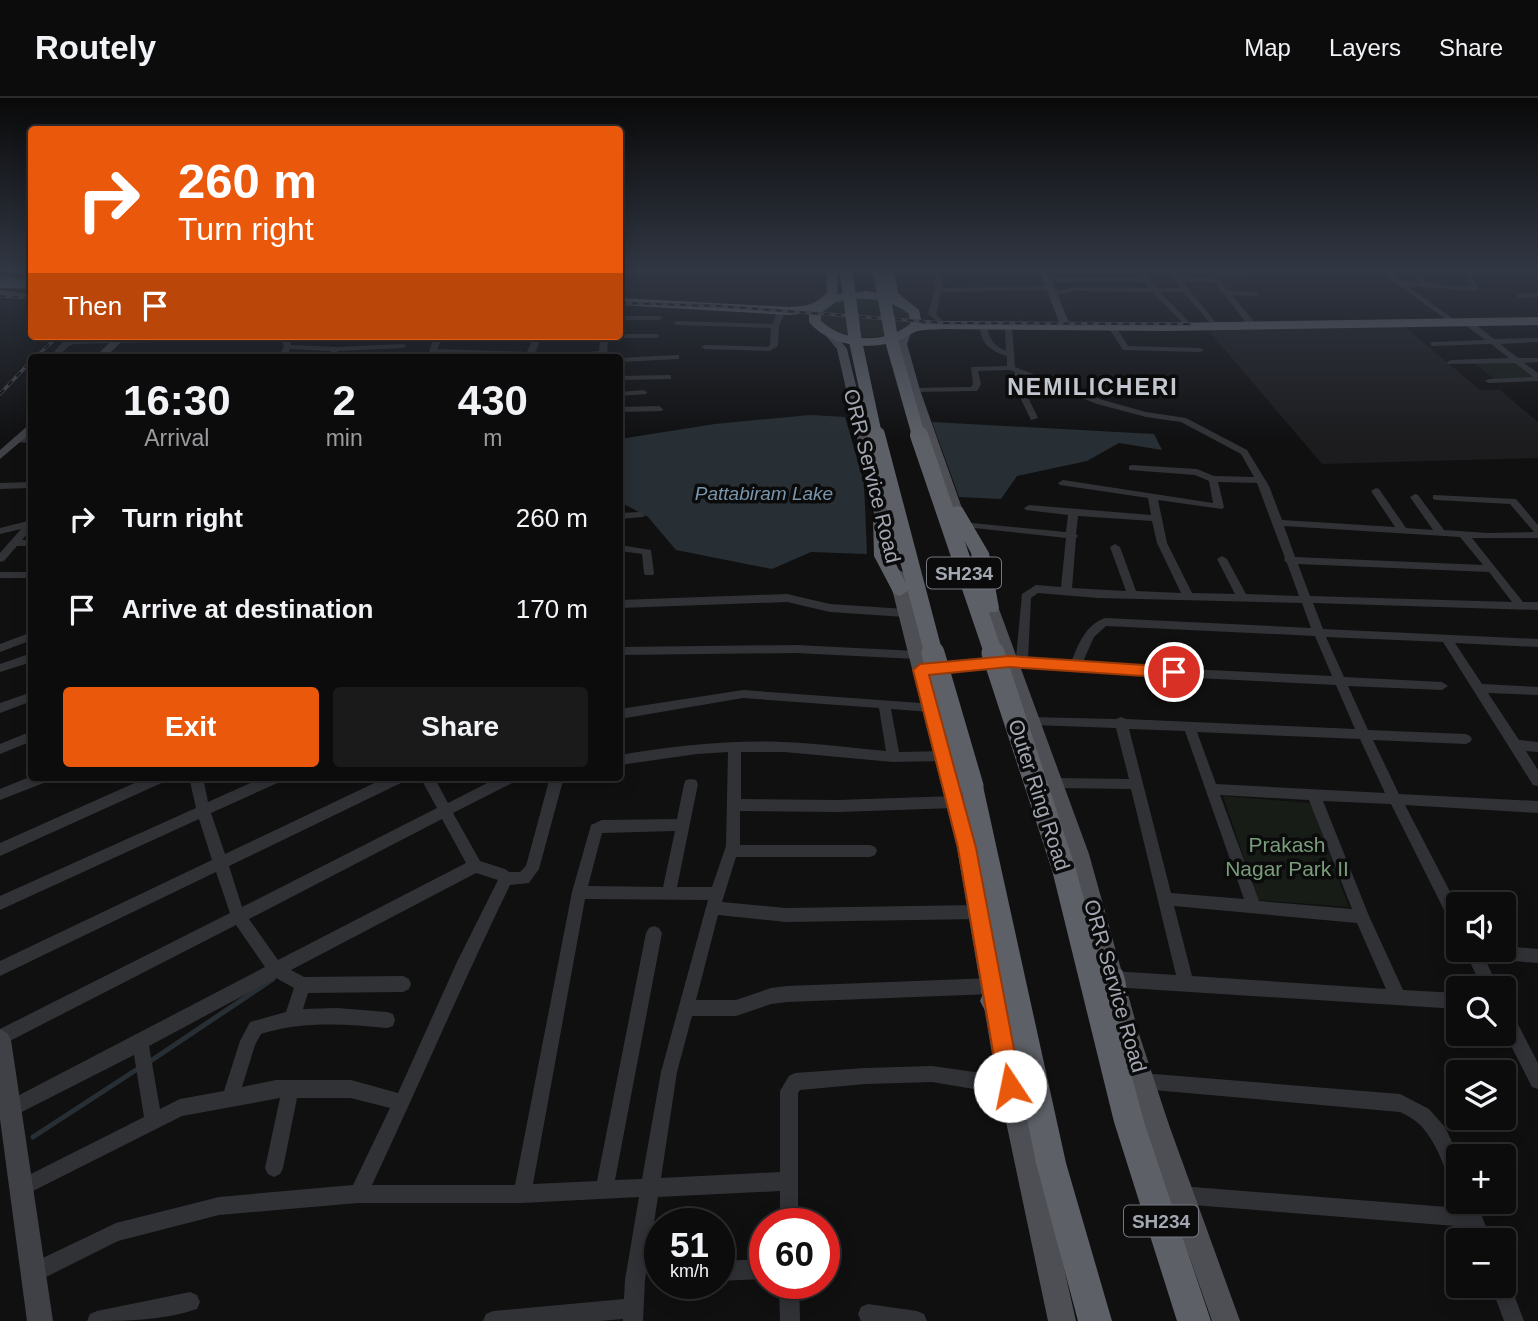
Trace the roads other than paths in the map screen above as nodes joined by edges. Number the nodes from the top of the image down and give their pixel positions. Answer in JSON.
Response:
{"nodes":[{"id":1,"x":777,"y":327,"type":"edge"},
{"id":2,"x":819,"y":327,"type":"edge"},
{"id":3,"x":852,"y":327,"type":"edge"},
{"id":4,"x":890,"y":327,"type":"edge"},
{"id":5,"x":913,"y":327,"type":"edge"},
{"id":6,"x":930,"y":327,"type":"edge"},
{"id":7,"x":983,"y":327,"type":"edge"},
{"id":8,"x":1009,"y":327,"type":"edge"},
{"id":9,"x":1112,"y":327,"type":"edge"},
{"id":10,"x":1473,"y":327,"type":"edge"},
{"id":11,"x":823,"y":329,"type":"junction"},
{"id":12,"x":907,"y":335,"type":"junction"},
{"id":13,"x":623,"y":336,"type":"edge"},
{"id":14,"x":656,"y":336,"type":"dead end"},
{"id":15,"x":96,"y":340,"type":"edge"},
{"id":16,"x":117,"y":340,"type":"edge"},
{"id":17,"x":286,"y":340,"type":"edge"},
{"id":18,"x":406,"y":340,"type":"edge"},
{"id":19,"x":1538,"y":340,"type":"edge"},
{"id":20,"x":1492,"y":342,"type":"junction"},
{"id":21,"x":1434,"y":344,"type":"dead end"},
{"id":22,"x":403,"y":346,"type":"junction"},
{"id":23,"x":288,"y":347,"type":"junction"},
{"id":24,"x":705,"y":347,"type":"dead end"},
{"id":25,"x":1200,"y":351,"type":"dead end"},
{"id":26,"x":333,"y":353,"type":"edge"},
{"id":27,"x":367,"y":353,"type":"edge"},
{"id":28,"x":55,"y":354,"type":"edge"},
{"id":29,"x":103,"y":354,"type":"edge"},
{"id":30,"x":284,"y":354,"type":"edge"},
{"id":31,"x":399,"y":354,"type":"edge"},
{"id":32,"x":1011,"y":355,"type":"junction"},
{"id":33,"x":676,"y":357,"type":"dead end"},
{"id":34,"x":1538,"y":359,"type":"edge"},
{"id":35,"x":623,"y":360,"type":"edge"},
{"id":36,"x":1515,"y":360,"type":"junction"},
{"id":37,"x":1451,"y":362,"type":"dead end"},
{"id":38,"x":1015,"y":369,"type":"junction"},
{"id":39,"x":668,"y":377,"type":"dead end"},
{"id":40,"x":623,"y":378,"type":"edge"},
{"id":41,"x":1538,"y":378,"type":"edge"},
{"id":42,"x":1489,"y":380,"type":"dead end"},
{"id":43,"x":912,"y":384,"type":"junction"},
{"id":44,"x":643,"y":393,"type":"dead end"},
{"id":45,"x":623,"y":394,"type":"edge"},
{"id":46,"x":659,"y":409,"type":"dead end"},
{"id":47,"x":623,"y":410,"type":"edge"},
{"id":48,"x":1034,"y":418,"type":"dead end"},
{"id":49,"x":27,"y":433,"type":"edge"},
{"id":50,"x":0,"y":456,"type":"edge"},
{"id":51,"x":1132,"y":468,"type":"dead end"},
{"id":52,"x":1213,"y":479,"type":"junction"},
{"id":53,"x":1261,"y":480,"type":"junction"},
{"id":54,"x":1063,"y":483,"type":"dead end"},
{"id":55,"x":28,"y":485,"type":"edge"},
{"id":56,"x":0,"y":486,"type":"edge"},
{"id":57,"x":1376,"y":491,"type":"dead end"},
{"id":58,"x":1152,"y":496,"type":"junction"},
{"id":59,"x":1415,"y":497,"type":"dead end"},
{"id":60,"x":1437,"y":497,"type":"dead end"},
{"id":61,"x":1510,"y":497,"type":"joint"},
{"id":62,"x":1029,"y":508,"type":"dead end"},
{"id":63,"x":1073,"y":513,"type":"junction"},
{"id":64,"x":640,"y":515,"type":"dead end"},
{"id":65,"x":623,"y":516,"type":"edge"},
{"id":66,"x":960,"y":518,"type":"junction"},
{"id":67,"x":1156,"y":518,"type":"junction"},
{"id":68,"x":1276,"y":523,"type":"junction"},
{"id":69,"x":28,"y":525,"type":"edge"},
{"id":70,"x":28,"y":527,"type":"edge"},
{"id":71,"x":1402,"y":530,"type":"junction"},
{"id":72,"x":0,"y":531,"type":"edge"},
{"id":73,"x":1441,"y":533,"type":"junction"},
{"id":74,"x":1538,"y":533,"type":"edge"},
{"id":75,"x":1464,"y":534,"type":"junction"},
{"id":76,"x":1073,"y":536,"type":"junction"},
{"id":77,"x":14,"y":543,"type":"junction"},
{"id":78,"x":28,"y":543,"type":"edge"},
{"id":79,"x":1115,"y":547,"type":"dead end"},
{"id":80,"x":623,"y":548,"type":"edge"},
{"id":81,"x":0,"y":559,"type":"edge"},
{"id":82,"x":1222,"y":559,"type":"dead end"},
{"id":83,"x":1289,"y":560,"type":"junction"},
{"id":84,"x":1492,"y":569,"type":"junction"},
{"id":85,"x":649,"y":573,"type":"dead end"},
{"id":86,"x":0,"y":575,"type":"edge"},
{"id":87,"x":28,"y":575,"type":"edge"},
{"id":88,"x":1066,"y":592,"type":"junction"},
{"id":89,"x":1132,"y":594,"type":"junction"},
{"id":90,"x":1188,"y":595,"type":"junction"},
{"id":91,"x":1241,"y":597,"type":"junction"},
{"id":92,"x":1305,"y":599,"type":"junction"},
{"id":93,"x":623,"y":604,"type":"edge"},
{"id":94,"x":1520,"y":605,"type":"junction"},
{"id":95,"x":1538,"y":606,"type":"edge"},
{"id":96,"x":990,"y":608,"type":"joint"},
{"id":97,"x":905,"y":613,"type":"junction"},
{"id":98,"x":1319,"y":632,"type":"junction"},
{"id":99,"x":28,"y":638,"type":"edge"},
{"id":100,"x":1447,"y":639,"type":"junction"},
{"id":101,"x":1538,"y":643,"type":"edge"},
{"id":102,"x":0,"y":648,"type":"edge"},
{"id":103,"x":623,"y":651,"type":"edge"},
{"id":104,"x":28,"y":658,"type":"edge"},
{"id":105,"x":1015,"y":662,"type":"junction"},
{"id":106,"x":918,"y":663,"type":"junction"},
{"id":107,"x":1075,"y":667,"type":"junction"},
{"id":108,"x":0,"y":668,"type":"edge"},
{"id":109,"x":1340,"y":681,"type":"junction"},
{"id":110,"x":1441,"y":687,"type":"dead end"},
{"id":111,"x":1479,"y":688,"type":"junction"},
{"id":112,"x":1538,"y":691,"type":"edge"},
{"id":113,"x":28,"y":698,"type":"edge"},
{"id":114,"x":884,"y":704,"type":"junction"},
{"id":115,"x":930,"y":707,"type":"junction"},
{"id":116,"x":0,"y":708,"type":"edge"},
{"id":117,"x":623,"y":714,"type":"edge"},
{"id":118,"x":1032,"y":720,"type":"junction"},
{"id":119,"x":1121,"y":722,"type":"junction"},
{"id":120,"x":1189,"y":726,"type":"junction"},
{"id":121,"x":1364,"y":735,"type":"junction"},
{"id":122,"x":28,"y":738,"type":"edge"},
{"id":123,"x":1466,"y":739,"type":"dead end"},
{"id":124,"x":1515,"y":746,"type":"junction"},
{"id":125,"x":735,"y":747,"type":"junction"},
{"id":126,"x":1538,"y":747,"type":"edge"},
{"id":127,"x":0,"y":749,"type":"edge"},
{"id":128,"x":943,"y":756,"type":"junction"},
{"id":129,"x":893,"y":757,"type":"junction"},
{"id":130,"x":623,"y":760,"type":"edge"},
{"id":131,"x":34,"y":781,"type":"edge"},
{"id":132,"x":152,"y":781,"type":"edge"},
{"id":133,"x":197,"y":781,"type":"edge"},
{"id":134,"x":269,"y":781,"type":"edge"},
{"id":135,"x":392,"y":781,"type":"edge"},
{"id":136,"x":429,"y":781,"type":"edge"},
{"id":137,"x":503,"y":781,"type":"edge"},
{"id":138,"x":555,"y":781,"type":"edge"},
{"id":139,"x":1538,"y":782,"type":"edge"},
{"id":140,"x":1054,"y":783,"type":"junction"},
{"id":141,"x":691,"y":784,"type":"dead end"},
{"id":142,"x":1136,"y":785,"type":"junction"},
{"id":143,"x":1212,"y":789,"type":"junction"},
{"id":144,"x":964,"y":794,"type":"junction"},
{"id":145,"x":0,"y":795,"type":"edge"},
{"id":146,"x":1314,"y":795,"type":"junction"},
{"id":147,"x":1396,"y":801,"type":"junction"},
{"id":148,"x":734,"y":805,"type":"junction"},
{"id":149,"x":1538,"y":807,"type":"edge"},
{"id":150,"x":446,"y":810,"type":"junction"},
{"id":151,"x":203,"y":811,"type":"junction"},
{"id":152,"x":683,"y":825,"type":"junction"},
{"id":153,"x":0,"y":850,"type":"edge"},
{"id":154,"x":732,"y":850,"type":"junction"},
{"id":155,"x":870,"y":850,"type":"dead end"},
{"id":156,"x":221,"y":863,"type":"junction"},
{"id":157,"x":475,"y":866,"type":"junction"},
{"id":158,"x":506,"y":879,"type":"junction"},
{"id":159,"x":579,"y":892,"type":"junction"},
{"id":160,"x":668,"y":893,"type":"junction"},
{"id":161,"x":1165,"y":899,"type":"junction"},
{"id":162,"x":1446,"y":899,"type":"edge"},
{"id":163,"x":714,"y":901,"type":"junction"},
{"id":164,"x":0,"y":903,"type":"edge"},
{"id":165,"x":1254,"y":908,"type":"junction"},
{"id":166,"x":979,"y":912,"type":"junction"},
{"id":167,"x":238,"y":916,"type":"junction"},
{"id":168,"x":1362,"y":918,"type":"junction"},
{"id":169,"x":654,"y":933,"type":"dead end"},
{"id":170,"x":1516,"y":954,"type":"edge"},
{"id":171,"x":1538,"y":956,"type":"edge"},
{"id":172,"x":0,"y":968,"type":"edge"},
{"id":173,"x":276,"y":970,"type":"junction"},
{"id":174,"x":1112,"y":979,"type":"junction"},
{"id":175,"x":1186,"y":983,"type":"junction"},
{"id":176,"x":403,"y":984,"type":"dead end"},
{"id":177,"x":303,"y":985,"type":"junction"},
{"id":178,"x":993,"y":994,"type":"junction"},
{"id":179,"x":1398,"y":998,"type":"junction"},
{"id":180,"x":1446,"y":1000,"type":"edge"},
{"id":181,"x":686,"y":1007,"type":"junction"},
{"id":182,"x":292,"y":1019,"type":"junction"},
{"id":183,"x":387,"y":1020,"type":"dead end"},
{"id":184,"x":1516,"y":1038,"type":"edge"},
{"id":185,"x":0,"y":1039,"type":"edge"},
{"id":186,"x":1112,"y":1055,"type":"junction"},
{"id":187,"x":142,"y":1057,"type":"junction"},
{"id":188,"x":1029,"y":1062,"type":"junction"},
{"id":189,"x":1142,"y":1081,"type":"junction"},
{"id":190,"x":1538,"y":1081,"type":"edge"},
{"id":191,"x":1010,"y":1086,"type":"junction"},
{"id":192,"x":290,"y":1089,"type":"junction"},
{"id":193,"x":230,"y":1098,"type":"junction"},
{"id":194,"x":402,"y":1103,"type":"junction"},
{"id":195,"x":10,"y":1109,"type":"junction"},
{"id":196,"x":154,"y":1121,"type":"junction"},
{"id":197,"x":1446,"y":1152,"type":"edge"},
{"id":198,"x":274,"y":1168,"type":"dead end"},
{"id":199,"x":788,"y":1181,"type":"junction"},
{"id":200,"x":649,"y":1187,"type":"junction"},
{"id":201,"x":21,"y":1188,"type":"junction"},
{"id":202,"x":604,"y":1190,"type":"junction"},
{"id":203,"x":358,"y":1194,"type":"junction"},
{"id":204,"x":522,"y":1194,"type":"junction"},
{"id":205,"x":1180,"y":1195,"type":"junction"},
{"id":206,"x":789,"y":1208,"type":"edge"},
{"id":207,"x":1446,"y":1209,"type":"edge"},
{"id":208,"x":33,"y":1273,"type":"junction"},
{"id":209,"x":1505,"y":1298,"type":"edge"},
{"id":210,"x":789,"y":1299,"type":"edge"},
{"id":211,"x":190,"y":1303,"type":"dead end"},
{"id":212,"x":868,"y":1314,"type":"dead end"},
{"id":213,"x":633,"y":1315,"type":"edge"},
{"id":214,"x":40,"y":1321,"type":"edge"},
{"id":215,"x":97,"y":1321,"type":"edge"},
{"id":216,"x":493,"y":1321,"type":"edge"},
{"id":217,"x":790,"y":1321,"type":"edge"},
{"id":218,"x":917,"y":1321,"type":"edge"},
{"id":219,"x":1062,"y":1321,"type":"edge"},
{"id":220,"x":1095,"y":1321,"type":"edge"},
{"id":221,"x":1194,"y":1321,"type":"edge"},
{"id":222,"x":1226,"y":1321,"type":"edge"},
{"id":223,"x":1514,"y":1321,"type":"edge"}],
"edges":[{"from":1,"to":24,"type":"street"},
{"from":2,"to":11,"type":"highway"},
{"from":3,"to":144,"type":"highway","number":"SH234","bridge":true},
{"from":4,"to":186,"type":"highway","name":"Outer Ring Road","number":"SH234","bridge":true},
{"from":5,"to":12,"type":"highway"},
{"from":6,"to":12,"type":"highway"},
{"from":7,"to":32,"type":"street"},
{"from":8,"to":32,"type":"street"},
{"from":9,"to":25,"type":"street"},
{"from":10,"to":20,"type":"street"},
{"from":11,"to":12,"type":"highway"},
{"from":11,"to":97,"type":"main road","name":"ORR Service Road"},
{"from":12,"to":43,"type":"main road"},
{"from":13,"to":14,"type":"street"},
{"from":15,"to":28,"type":"street"},
{"from":16,"to":29,"type":"street"},
{"from":17,"to":23,"type":"street"},
{"from":18,"to":22,"type":"street"},
{"from":19,"to":20,"type":"street"},
{"from":20,"to":21,"type":"street"},
{"from":20,"to":36,"type":"street"},
{"from":22,"to":27,"type":"street"},
{"from":22,"to":31,"type":"street"},
{"from":23,"to":26,"type":"street"},
{"from":23,"to":30,"type":"street"},
{"from":26,"to":27,"type":"street"},
{"from":32,"to":38,"type":"street"},
{"from":33,"to":35,"type":"street"},
{"from":34,"to":36,"type":"street"},
{"from":36,"to":37,"type":"street"},
{"from":36,"to":41,"type":"street"},
{"from":38,"to":43,"type":"street"},
{"from":38,"to":48,"type":"street"},
{"from":38,"to":53,"type":"street"},
{"from":39,"to":40,"type":"street"},
{"from":41,"to":42,"type":"street"},
{"from":43,"to":66,"type":"main road"},
{"from":44,"to":45,"type":"street"},
{"from":46,"to":47,"type":"street"},
{"from":49,"to":50,"type":"street"},
{"from":51,"to":52,"type":"street"},
{"from":52,"to":53,"type":"street"},
{"from":52,"to":58,"type":"street"},
{"from":53,"to":68,"type":"street"},
{"from":54,"to":58,"type":"street"},
{"from":55,"to":56,"type":"street"},
{"from":57,"to":71,"type":"street"},
{"from":58,"to":67,"type":"street"},
{"from":59,"to":73,"type":"street"},
{"from":60,"to":61,"type":"street"},
{"from":61,"to":74,"type":"street"},
{"from":62,"to":63,"type":"street"},
{"from":63,"to":67,"type":"street"},
{"from":63,"to":76,"type":"street"},
{"from":64,"to":65,"type":"street"},
{"from":66,"to":76,"type":"street"},
{"from":66,"to":96,"type":"highway"},
{"from":67,"to":90,"type":"street"},
{"from":68,"to":71,"type":"street"},
{"from":68,"to":83,"type":"street"},
{"from":69,"to":72,"type":"street"},
{"from":70,"to":77,"type":"street"},
{"from":71,"to":73,"type":"street"},
{"from":73,"to":75,"type":"street"},
{"from":74,"to":75,"type":"street"},
{"from":75,"to":84,"type":"street"},
{"from":76,"to":88,"type":"street"},
{"from":77,"to":78,"type":"street"},
{"from":77,"to":81,"type":"street"},
{"from":79,"to":89,"type":"street"},
{"from":80,"to":85,"type":"street"},
{"from":82,"to":91,"type":"street"},
{"from":83,"to":84,"type":"street"},
{"from":83,"to":92,"type":"street"},
{"from":84,"to":94,"type":"street"},
{"from":86,"to":87,"type":"street"},
{"from":88,"to":89,"type":"street"},
{"from":88,"to":105,"type":"street"},
{"from":89,"to":90,"type":"street"},
{"from":90,"to":91,"type":"street"},
{"from":91,"to":92,"type":"street"},
{"from":92,"to":94,"type":"street"},
{"from":92,"to":98,"type":"street"},
{"from":93,"to":97,"type":"street"},
{"from":94,"to":95,"type":"street"},
{"from":96,"to":105,"type":"main road","name":"ORR Service Road"},
{"from":97,"to":106,"type":"main road","name":"ORR Service Road"},
{"from":98,"to":100,"type":"street"},
{"from":98,"to":107,"type":"street"},
{"from":98,"to":109,"type":"street"},
{"from":99,"to":102,"type":"street"},
{"from":100,"to":101,"type":"street"},
{"from":100,"to":111,"type":"street"},
{"from":103,"to":106,"type":"street"},
{"from":104,"to":108,"type":"street"},
{"from":105,"to":106,"type":"street"},
{"from":105,"to":107,"type":"street"},
{"from":105,"to":118,"type":"main road","name":"ORR Service Road"},
{"from":106,"to":115,"type":"main road","name":"ORR Service Road"},
{"from":107,"to":109,"type":"street"},
{"from":109,"to":110,"type":"street"},
{"from":109,"to":121,"type":"street"},
{"from":111,"to":112,"type":"street"},
{"from":111,"to":124,"type":"street"},
{"from":113,"to":116,"type":"street"},
{"from":114,"to":115,"type":"street"},
{"from":114,"to":117,"type":"street"},
{"from":114,"to":129,"type":"street"},
{"from":115,"to":128,"type":"main road","name":"ORR Service Road"},
{"from":118,"to":119,"type":"street"},
{"from":118,"to":140,"type":"main road","name":"ORR Service Road"},
{"from":119,"to":120,"type":"street"},
{"from":119,"to":142,"type":"street"},
{"from":120,"to":121,"type":"street"},
{"from":120,"to":143,"type":"street"},
{"from":121,"to":123,"type":"street"},
{"from":121,"to":147,"type":"street"},
{"from":122,"to":127,"type":"street"},
{"from":124,"to":126,"type":"street"},
{"from":124,"to":139,"type":"street"},
{"from":125,"to":129,"type":"street"},
{"from":125,"to":130,"type":"street"},
{"from":125,"to":148,"type":"street"},
{"from":128,"to":129,"type":"street"},
{"from":128,"to":144,"type":"main road","name":"ORR Service Road"},
{"from":131,"to":145,"type":"street"},
{"from":132,"to":153,"type":"street"},
{"from":133,"to":151,"type":"street"},
{"from":134,"to":151,"type":"street"},
{"from":135,"to":156,"type":"street"},
{"from":136,"to":150,"type":"street"},
{"from":137,"to":150,"type":"street"},
{"from":138,"to":158,"type":"street"},
{"from":140,"to":142,"type":"street"},
{"from":140,"to":174,"type":"main road","name":"ORR Service Road"},
{"from":141,"to":152,"type":"street"},
{"from":142,"to":161,"type":"street"},
{"from":143,"to":146,"type":"street"},
{"from":143,"to":165,"type":"street"},
{"from":144,"to":148,"type":"street"},
{"from":144,"to":166,"type":"main road","name":"ORR Service Road"},
{"from":144,"to":188,"type":"highway","number":"SH234"},
{"from":146,"to":147,"type":"street"},
{"from":146,"to":168,"type":"street"},
{"from":147,"to":149,"type":"street"},
{"from":147,"to":162,"type":"street"},
{"from":148,"to":154,"type":"street"},
{"from":150,"to":157,"type":"street"},
{"from":150,"to":167,"type":"street"},
{"from":151,"to":156,"type":"street"},
{"from":151,"to":164,"type":"street"},
{"from":152,"to":159,"type":"street"},
{"from":152,"to":160,"type":"street"},
{"from":154,"to":155,"type":"street"},
{"from":154,"to":163,"type":"street"},
{"from":156,"to":167,"type":"street"},
{"from":156,"to":172,"type":"street"},
{"from":157,"to":158,"type":"street"},
{"from":157,"to":173,"type":"street"},
{"from":158,"to":194,"type":"street"},
{"from":159,"to":160,"type":"street"},
{"from":159,"to":204,"type":"street"},
{"from":160,"to":163,"type":"street"},
{"from":161,"to":165,"type":"street"},
{"from":161,"to":175,"type":"street"},
{"from":163,"to":166,"type":"street"},
{"from":163,"to":181,"type":"street"},
{"from":165,"to":168,"type":"street"},
{"from":166,"to":178,"type":"main road","name":"ORR Service Road"},
{"from":167,"to":173,"type":"street"},
{"from":167,"to":185,"type":"street"},
{"from":168,"to":179,"type":"street"},
{"from":169,"to":202,"type":"street"},
{"from":170,"to":171,"type":"street"},
{"from":173,"to":177,"type":"street"},
{"from":173,"to":187,"type":"street"},
{"from":174,"to":175,"type":"street"},
{"from":174,"to":186,"type":"highway"},
{"from":174,"to":189,"type":"main road","name":"ORR Service Road"},
{"from":175,"to":179,"type":"street"},
{"from":176,"to":177,"type":"street"},
{"from":177,"to":182,"type":"street"},
{"from":178,"to":181,"type":"street"},
{"from":178,"to":188,"type":"highway"},
{"from":178,"to":191,"type":"main road","name":"ORR Service Road"},
{"from":179,"to":180,"type":"street"},
{"from":181,"to":200,"type":"street"},
{"from":182,"to":183,"type":"street"},
{"from":182,"to":193,"type":"street"},
{"from":184,"to":190,"type":"street"},
{"from":185,"to":195,"type":"street"},
{"from":186,"to":221,"type":"highway","name":"Outer Ring Road","number":"SH234"},
{"from":187,"to":195,"type":"street"},
{"from":187,"to":196,"type":"street"},
{"from":188,"to":220,"type":"highway","number":"SH234"},
{"from":189,"to":197,"type":"street"},
{"from":189,"to":205,"type":"main road","name":"ORR Service Road"},
{"from":191,"to":199,"type":"street"},
{"from":191,"to":219,"type":"main road","name":"ORR Service Road"},
{"from":192,"to":193,"type":"street"},
{"from":192,"to":194,"type":"street"},
{"from":192,"to":198,"type":"street"},
{"from":193,"to":196,"type":"street"},
{"from":194,"to":203,"type":"street"},
{"from":195,"to":201,"type":"street"},
{"from":196,"to":201,"type":"street"},
{"from":199,"to":200,"type":"street"},
{"from":199,"to":206,"type":"street"},
{"from":200,"to":202,"type":"street"},
{"from":200,"to":213,"type":"street"},
{"from":201,"to":208,"type":"street"},
{"from":202,"to":204,"type":"street"},
{"from":203,"to":204,"type":"street"},
{"from":203,"to":208,"type":"street"},
{"from":205,"to":207,"type":"street"},
{"from":205,"to":222,"type":"main road","name":"ORR Service Road"},
{"from":208,"to":214,"type":"street"},
{"from":209,"to":223,"type":"street"},
{"from":210,"to":217,"type":"street"},
{"from":211,"to":215,"type":"street"},
{"from":212,"to":218,"type":"street"},
{"from":213,"to":216,"type":"street"}]}
